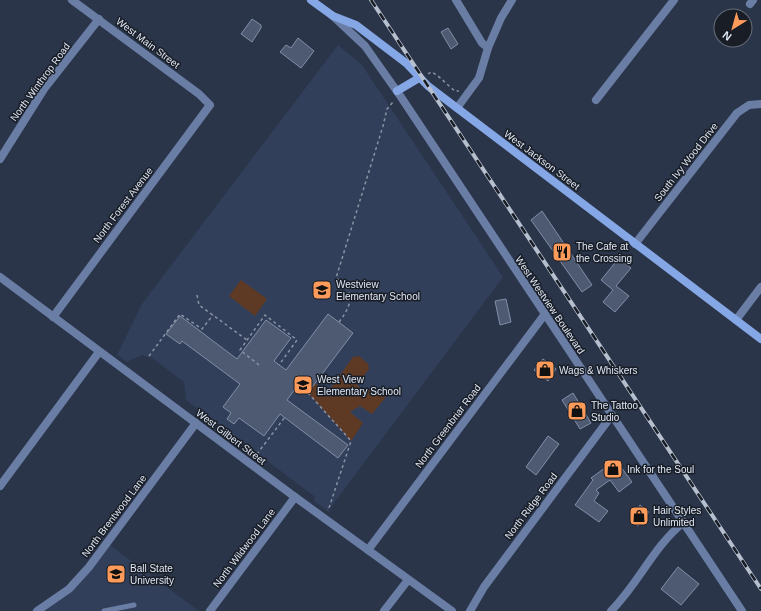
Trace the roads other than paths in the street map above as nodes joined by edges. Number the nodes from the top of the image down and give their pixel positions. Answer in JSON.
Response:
{"nodes":[{"id":1,"x":72,"y":0,"type":"edge"},
{"id":2,"x":311,"y":0,"type":"edge"},
{"id":3,"x":456,"y":0,"type":"edge"},
{"id":4,"x":512,"y":0,"type":"edge"},
{"id":5,"x":674,"y":0,"type":"edge"},
{"id":6,"x":333,"y":16,"type":"junction"},
{"id":7,"x":99,"y":19,"type":"junction"},
{"id":8,"x":488,"y":48,"type":"junction"},
{"id":9,"x":423,"y":77,"type":"junction"},
{"id":10,"x":396,"y":91,"type":"junction"},
{"id":11,"x":596,"y":100,"type":"dead end"},
{"id":12,"x":761,"y":104,"type":"edge"},
{"id":13,"x":210,"y":105,"type":"joint"},
{"id":14,"x":457,"y":108,"type":"junction"},
{"id":15,"x":0,"y":159,"type":"edge"},
{"id":16,"x":635,"y":244,"type":"junction"},
{"id":17,"x":0,"y":277,"type":"edge"},
{"id":18,"x":761,"y":287,"type":"edge"},
{"id":19,"x":544,"y":314,"type":"junction"},
{"id":20,"x":53,"y":317,"type":"junction"},
{"id":21,"x":736,"y":320,"type":"junction"},
{"id":22,"x":761,"y":339,"type":"edge"},
{"id":23,"x":99,"y":352,"type":"junction"},
{"id":24,"x":612,"y":414,"type":"junction"},
{"id":25,"x":196,"y":423,"type":"junction"},
{"id":26,"x":0,"y":486,"type":"edge"},
{"id":27,"x":295,"y":497,"type":"junction"},
{"id":28,"x":684,"y":522,"type":"junction"},
{"id":29,"x":368,"y":550,"type":"junction"},
{"id":30,"x":408,"y":580,"type":"junction"},
{"id":31,"x":134,"y":605,"type":"dead end"},
{"id":32,"x":37,"y":611,"type":"edge"},
{"id":33,"x":104,"y":611,"type":"edge"},
{"id":34,"x":210,"y":611,"type":"edge"},
{"id":35,"x":384,"y":611,"type":"edge"},
{"id":36,"x":452,"y":611,"type":"edge"},
{"id":37,"x":470,"y":611,"type":"edge"},
{"id":38,"x":611,"y":611,"type":"edge"},
{"id":39,"x":742,"y":611,"type":"edge"}],
"edges":[{"from":1,"to":7,"type":"street","name":"West Main Street"},
{"from":2,"to":6,"type":"main road","name":"West Jackson Street"},
{"from":3,"to":8,"type":"street"},
{"from":4,"to":8,"type":"street"},
{"from":5,"to":11,"type":"street"},
{"from":6,"to":9,"type":"main road","name":"West Jackson Street"},
{"from":6,"to":10,"type":"street","name":"West Westview Boulevard"},
{"from":7,"to":13,"type":"street","name":"West Main Street"},
{"from":7,"to":15,"type":"street","name":"North Winthrop Road"},
{"from":8,"to":14,"type":"street"},
{"from":9,"to":10,"type":"main road"},
{"from":9,"to":14,"type":"main road","name":"West Jackson Street"},
{"from":10,"to":19,"type":"street","name":"West Westview Boulevard"},
{"from":12,"to":16,"type":"street","name":"South Ivy Wood Drive"},
{"from":13,"to":20,"type":"street","name":"North Forest Avenue"},
{"from":14,"to":16,"type":"main road","name":"West Jackson Street"},
{"from":16,"to":21,"type":"main road","name":"West Jackson Street"},
{"from":17,"to":20,"type":"street","name":"West Gilbert Street"},
{"from":18,"to":21,"type":"street"},
{"from":19,"to":24,"type":"street","name":"West Westview Boulevard"},
{"from":19,"to":29,"type":"street","name":"North Greenbriar Road"},
{"from":20,"to":23,"type":"street","name":"West Gilbert Street"},
{"from":21,"to":22,"type":"main road","name":"West Jackson Street"},
{"from":23,"to":25,"type":"street","name":"West Gilbert Street"},
{"from":23,"to":26,"type":"street"},
{"from":24,"to":28,"type":"street","name":"West Westview Boulevard"},
{"from":24,"to":37,"type":"street","name":"North Ridge Road"},
{"from":25,"to":27,"type":"street","name":"West Gilbert Street"},
{"from":25,"to":32,"type":"street","name":"North Brentwood Lane"},
{"from":27,"to":29,"type":"street","name":"West Gilbert Street"},
{"from":27,"to":34,"type":"street","name":"North Wildwood Lane"},
{"from":28,"to":38,"type":"street"},
{"from":28,"to":39,"type":"street","name":"West Westview Boulevard"},
{"from":29,"to":30,"type":"street","name":"West Gilbert Street"},
{"from":30,"to":35,"type":"street"},
{"from":30,"to":36,"type":"street","name":"West Gilbert Street"},
{"from":31,"to":33,"type":"lane"}]}
